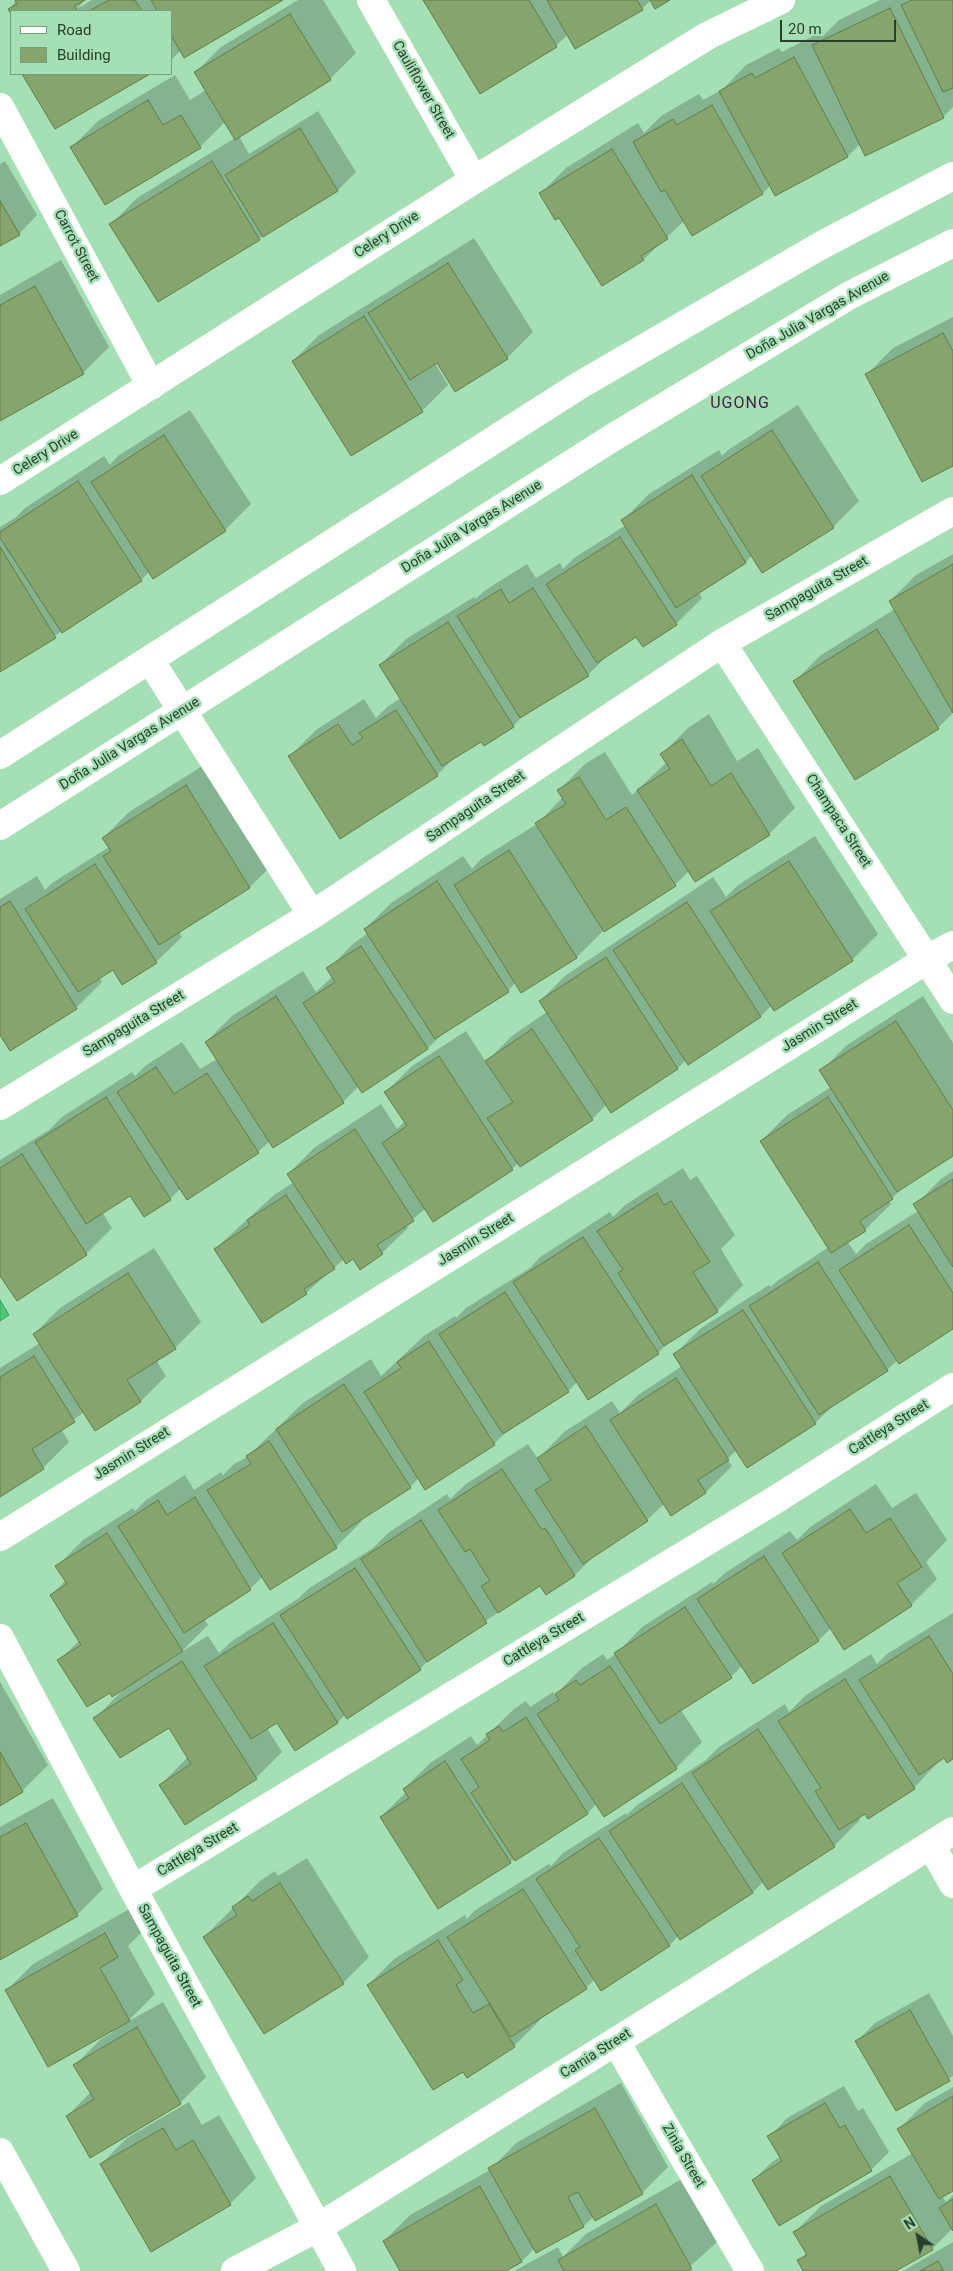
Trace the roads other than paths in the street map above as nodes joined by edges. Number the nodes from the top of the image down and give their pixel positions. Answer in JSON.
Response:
{"nodes":[{"id":1,"x":371,"y":0,"type":"edge"},
{"id":2,"x":781,"y":0,"type":"edge"},
{"id":3,"x":0,"y":107,"type":"edge"},
{"id":4,"x":953,"y":176,"type":"edge"},
{"id":5,"x":474,"y":180,"type":"junction"},
{"id":6,"x":953,"y":243,"type":"edge"},
{"id":7,"x":151,"y":386,"type":"junction"},
{"id":8,"x":0,"y":481,"type":"edge"},
{"id":9,"x":953,"y":511,"type":"edge"},
{"id":10,"x":722,"y":643,"type":"junction"},
{"id":11,"x":150,"y":660,"type":"junction"},
{"id":12,"x":184,"y":711,"type":"junction"},
{"id":13,"x":0,"y":755,"type":"edge"},
{"id":14,"x":0,"y":826,"type":"edge"},
{"id":15,"x":312,"y":915,"type":"junction"},
{"id":16,"x":953,"y":945,"type":"edge"},
{"id":17,"x":928,"y":959,"type":"junction"},
{"id":18,"x":953,"y":1000,"type":"edge"},
{"id":19,"x":0,"y":1106,"type":"edge"},
{"id":20,"x":953,"y":1387,"type":"edge"},
{"id":21,"x":0,"y":1536,"type":"edge"},
{"id":22,"x":0,"y":1638,"type":"edge"},
{"id":23,"x":942,"y":1838,"type":"edge"},
{"id":24,"x":953,"y":1884,"type":"edge"},
{"id":25,"x":133,"y":1889,"type":"junction"},
{"id":26,"x":616,"y":2042,"type":"junction"},
{"id":27,"x":0,"y":2152,"type":"edge"},
{"id":28,"x":317,"y":2228,"type":"junction"},
{"id":29,"x":66,"y":2271,"type":"edge"},
{"id":30,"x":235,"y":2271,"type":"edge"},
{"id":31,"x":342,"y":2271,"type":"edge"},
{"id":32,"x":750,"y":2271,"type":"edge"}],
"edges":[{"from":1,"to":5,"type":"street","name":"Cauliflower Street"},
{"from":2,"to":5,"type":"street","name":"Celery Drive"},
{"from":3,"to":7,"type":"street","name":"Carrot Street"},
{"from":4,"to":11,"type":"street"},
{"from":5,"to":7,"type":"street","name":"Celery Drive"},
{"from":6,"to":12,"type":"street","name":"Doña Julia Vargas Avenue"},
{"from":7,"to":8,"type":"street","name":"Celery Drive"},
{"from":9,"to":10,"type":"street","name":"Sampaguita Street"},
{"from":10,"to":15,"type":"street","name":"Sampaguita Street"},
{"from":10,"to":17,"type":"street","name":"Champaca Street"},
{"from":11,"to":12,"type":"street"},
{"from":11,"to":13,"type":"street"},
{"from":12,"to":14,"type":"street","name":"Doña Julia Vargas Avenue"},
{"from":12,"to":15,"type":"street"},
{"from":15,"to":19,"type":"street","name":"Sampaguita Street"},
{"from":16,"to":17,"type":"street","name":"Jasmin Street"},
{"from":17,"to":18,"type":"street","name":"Champaca Street"},
{"from":17,"to":21,"type":"street","name":"Jasmin Street"},
{"from":20,"to":25,"type":"street","name":"Cattleya Street"},
{"from":22,"to":25,"type":"street","name":"Sampaguita Street"},
{"from":23,"to":24,"type":"street"},
{"from":23,"to":26,"type":"street","name":"Camia Street"},
{"from":25,"to":28,"type":"street","name":"Sampaguita Street"},
{"from":26,"to":28,"type":"street","name":"Camia Street"},
{"from":26,"to":32,"type":"street","name":"Zinia Street"},
{"from":27,"to":29,"type":"street"},
{"from":28,"to":30,"type":"street","name":"Camia Street"},
{"from":28,"to":31,"type":"street","name":"Sampaguita Street"}]}
